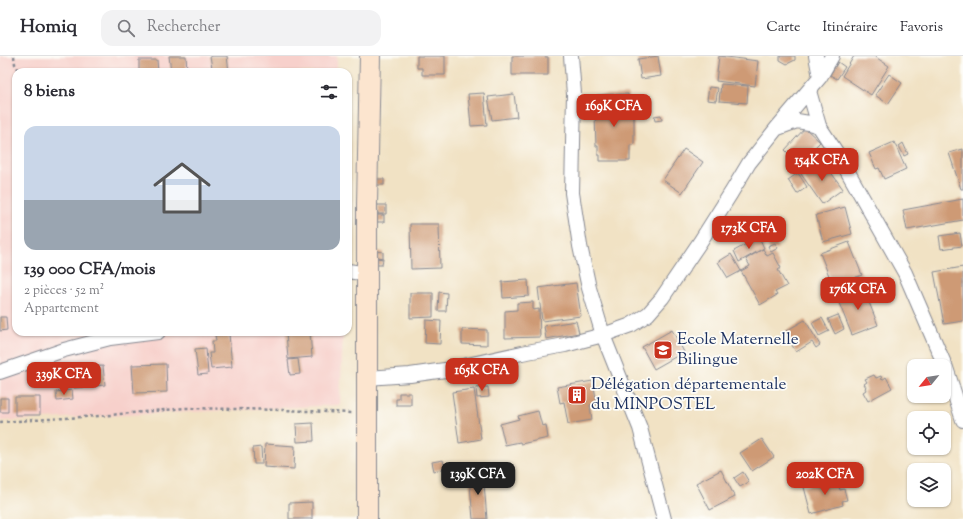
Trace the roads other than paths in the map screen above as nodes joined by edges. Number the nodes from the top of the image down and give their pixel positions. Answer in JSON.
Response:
{"nodes":[{"id":1,"x":370,"y":56,"type":"edge"},
{"id":2,"x":571,"y":56,"type":"edge"},
{"id":3,"x":816,"y":56,"type":"edge"},
{"id":4,"x":832,"y":56,"type":"edge"},
{"id":5,"x":820,"y":78,"type":"junction"},
{"id":6,"x":809,"y":91,"type":"junction"},
{"id":7,"x":819,"y":126,"type":"junction"},
{"id":8,"x":776,"y":129,"type":"junction"},
{"id":9,"x":358,"y":273,"type":"edge"},
{"id":10,"x":604,"y":335,"type":"junction"},
{"id":11,"x":126,"y":336,"type":"edge"},
{"id":12,"x":0,"y":372,"type":"edge"},
{"id":13,"x":367,"y":378,"type":"junction"},
{"id":14,"x":963,"y":420,"type":"edge"},
{"id":15,"x":367,"y":519,"type":"edge"},
{"id":16,"x":664,"y":519,"type":"edge"}],
"edges":[{"from":1,"to":9,"type":"main road"},
{"from":2,"to":10,"type":"street"},
{"from":3,"to":5,"type":"street"},
{"from":4,"to":5,"type":"street"},
{"from":5,"to":6,"type":"street"},
{"from":6,"to":7,"type":"street"},
{"from":6,"to":8,"type":"street"},
{"from":7,"to":8,"type":"street"},
{"from":7,"to":14,"type":"street"},
{"from":8,"to":10,"type":"street"},
{"from":9,"to":13,"type":"main road"},
{"from":10,"to":13,"type":"street"},
{"from":10,"to":16,"type":"street"},
{"from":11,"to":12,"type":"street"},
{"from":13,"to":15,"type":"main road"}]}
